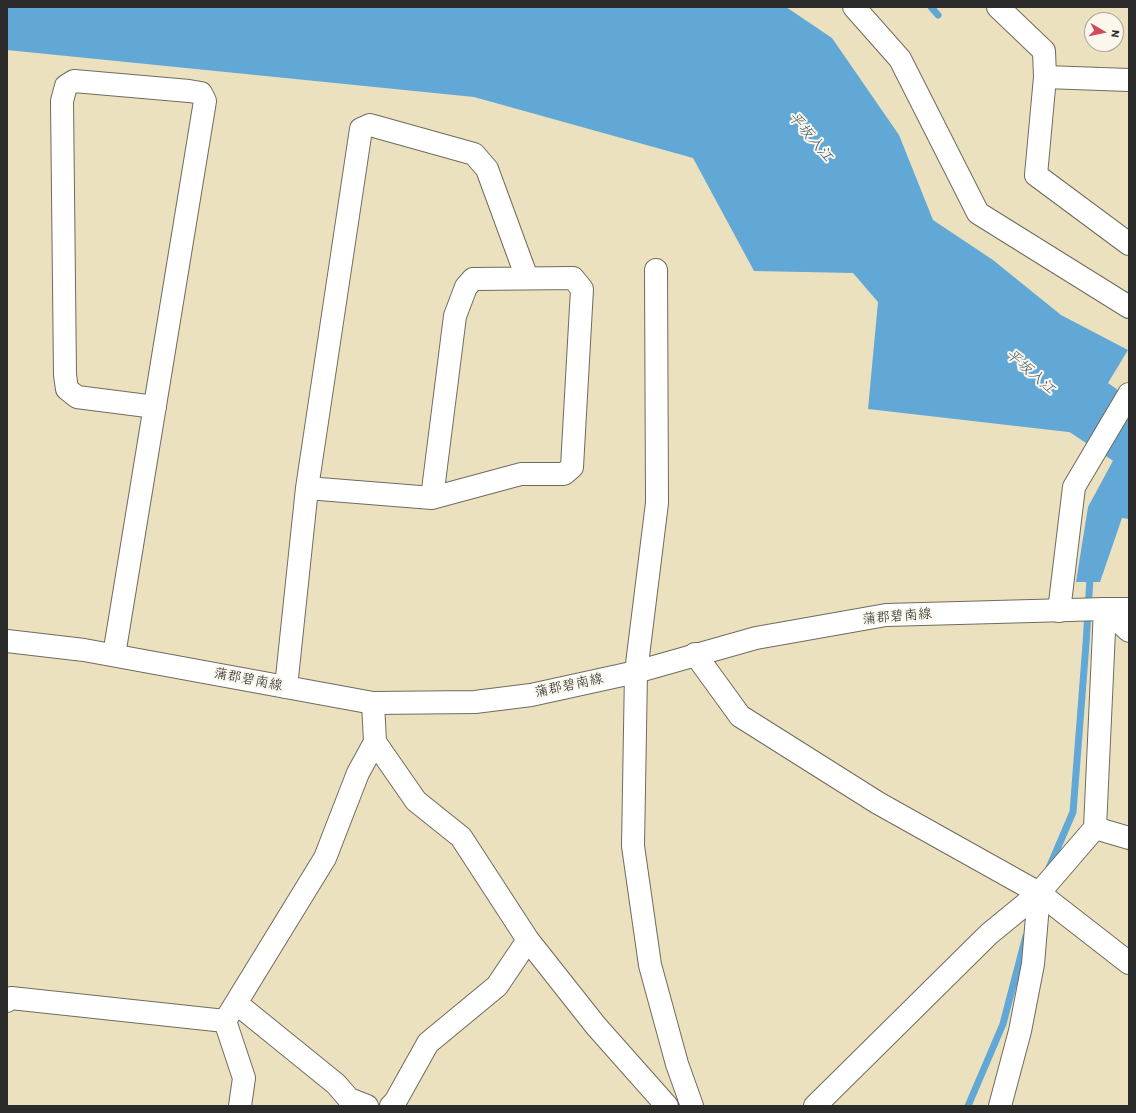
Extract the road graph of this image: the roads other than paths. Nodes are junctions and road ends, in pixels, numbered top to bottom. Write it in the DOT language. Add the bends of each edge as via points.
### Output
graph roads {
  1 [pos="854,7"];
  2 [pos="998,7"];
  3 [pos="1045,77"];
  4 [pos="1129,80"];
  5 [pos="1129,244"];
  6 [pos="656,270"];
  7 [pos="527,278"];
  8 [pos="1129,307"];
  9 [pos="1129,394"];
  10 [pos="154,407"];
  11 [pos="307,488"];
  12 [pos="432,498"];
  13 [pos="1106,609"];
  14 [pos="1129,610"];
  15 [pos="1059,611"];
  16 [pos="1129,631"];
  17 [pos="7,641"];
  18 [pos="695,654"];
  19 [pos="114,655"];
  20 [pos="636,672"];
  21 [pos="286,687"];
  22 [pos="373,703"];
  23 [pos="376,742"];
  24 [pos="1095,828"];
  25 [pos="1129,838"];
  26 [pos="1039,893"];
  27 [pos="528,940"];
  28 [pos="1129,963"];
  29 [pos="7,1001"];
  30 [pos="231,1012"];
  31 [pos="240,1106"];
  32 [pos="367,1106"];
  33 [pos="391,1106"];
  34 [pos="667,1106"];
  35 [pos="692,1106"];
  36 [pos="815,1106"];
  37 [pos="1000,1106"];
  1 -- 8 [label="street" via="900,59 978,213"];
  2 -- 3 [label="street" via="1044,51"];
  3 -- 4 [label="street"];
  3 -- 5 [label="street" via="1036,175"];
  6 -- 20 [label="street" via="657,503"];
  7 -- 11 [label="street" via="487,169 474,154 370,125 361,129"];
  7 -- 12 [label="street" via="473,279 466,287 455,316"];
  7 -- 12 [label="street" via="573,278 582,289 572,468 564,474 521,474"];
  9 -- 15 [label="street" via="1074,487"];
  10 -- 10 [label="street" via="205,101 201,93 189,91 74,80 66,86 62,101 67,389 77,397"];
  10 -- 19 [label="street"];
  11 -- 12 [label="street"];
  11 -- 21 [label="street"];
  13 -- 14 [label="street, 蒲郡碧南線"];
  13 -- 15 [label="street, 蒲郡碧南線"];
  13 -- 16 [label="street"];
  13 -- 24 [label="street"];
  15 -- 18 [label="street, 蒲郡碧南線" via="886,614 756,638"];
  17 -- 19 [label="street, 蒲郡碧南線"];
  18 -- 20 [label="street, 蒲郡碧南線"];
  18 -- 26 [label="street" via="740,716 878,803"];
  19 -- 21 [label="street, 蒲郡碧南線"];
  20 -- 22 [label="street, 蒲郡碧南線" via="531,695 475,702"];
  20 -- 35 [label="street" via="632,846 650,965 677,1064"];
  21 -- 22 [label="street, 蒲郡碧南線"];
  22 -- 23 [label="street"];
  23 -- 27 [label="street" via="416,801 461,837"];
  23 -- 30 [label="street" via="358,773 325,858"];
  24 -- 25 [label="street"];
  24 -- 26 [label="street"];
  26 -- 28 [label="street"];
  26 -- 36 [label="street" via="988,934"];
  26 -- 37 [label="street" via="1033,964 1020,1032"];
  27 -- 33 [label="street" via="496,986 428,1043"];
  27 -- 34 [label="street" via="596,1026"];
  29 -- 30 [label="street" via="11,998"];
  30 -- 31 [label="street" via="244,1078"];
  30 -- 32 [label="street" via="336,1084 349,1098"];
}
